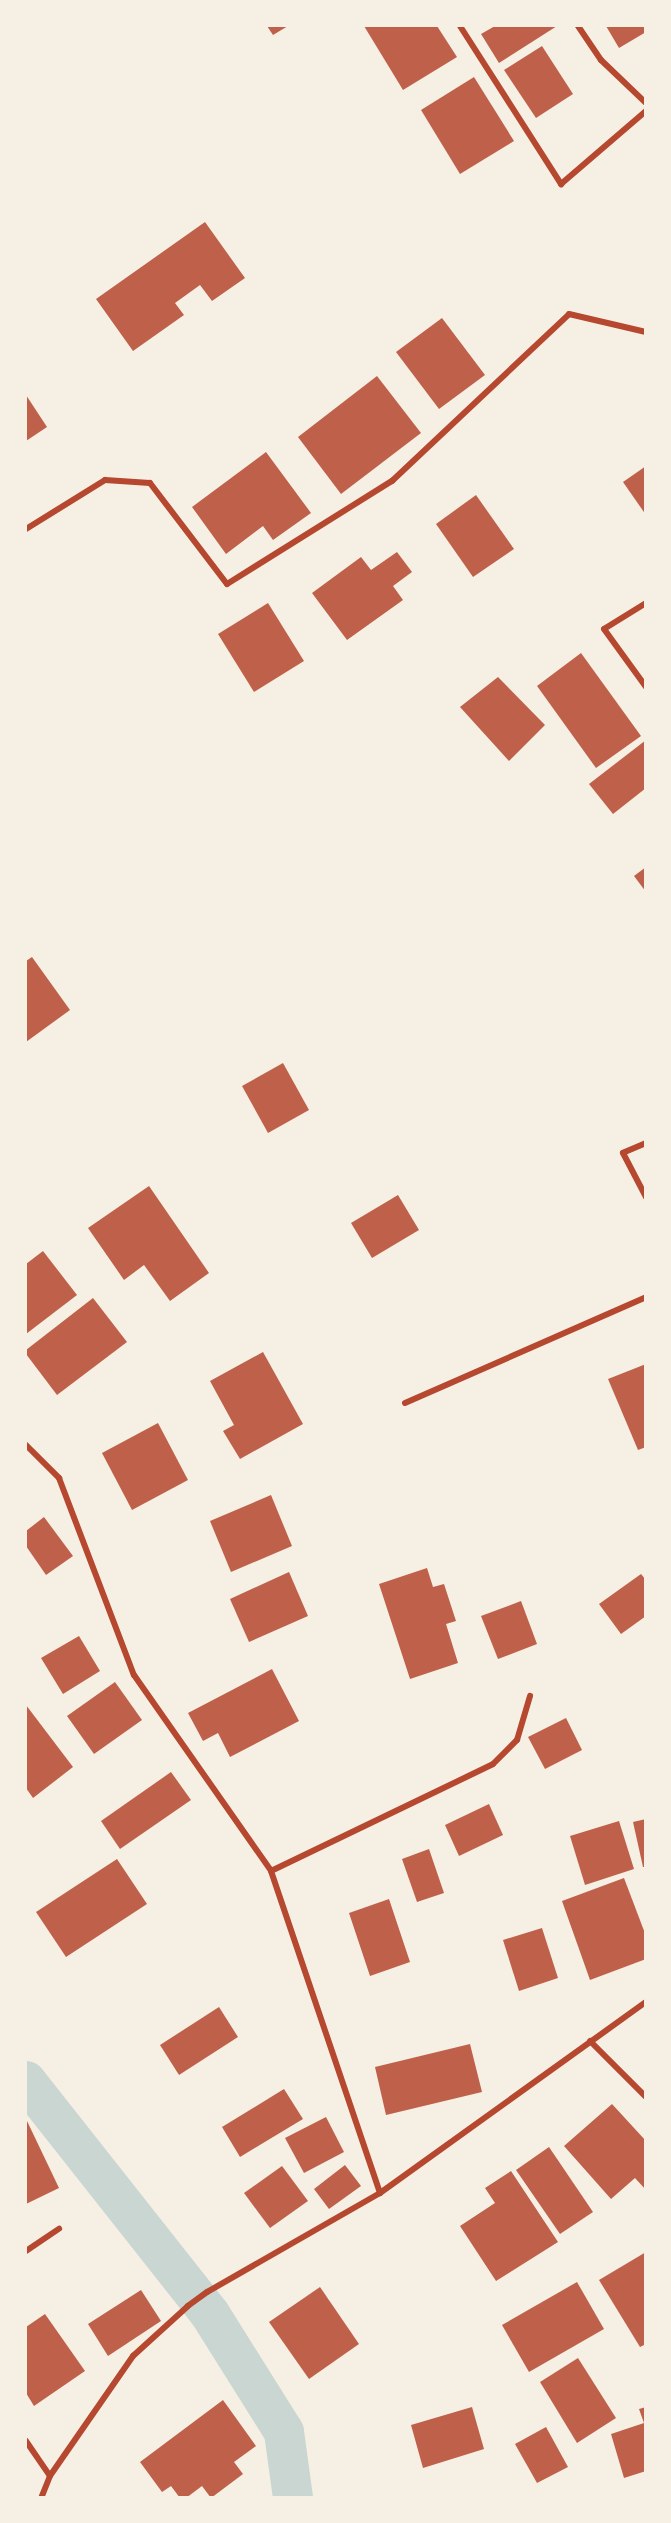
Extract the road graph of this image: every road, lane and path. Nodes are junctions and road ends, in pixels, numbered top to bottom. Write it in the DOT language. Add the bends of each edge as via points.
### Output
graph roads {
  1 [pos="460,26"];
  2 [pos="578,26"];
  3 [pos="645,103"];
  4 [pos="645,111"];
  5 [pos="645,332"];
  6 [pos="26,529"];
  7 [pos="645,603"];
  8 [pos="645,687"];
  9 [pos="645,1143"];
  10 [pos="645,1197"];
  11 [pos="645,1297"];
  12 [pos="405,1403"];
  13 [pos="26,1445"];
  14 [pos="530,1696"];
  15 [pos="271,1871"];
  16 [pos="645,2002"];
  17 [pos="590,2041"];
  18 [pos="645,2097"];
  19 [pos="380,2193"];
  20 [pos="59,2229"];
  21 [pos="26,2251"];
  22 [pos="26,2441"];
  23 [pos="50,2476"];
  24 [pos="41,2498"];
  1 -- 4 [label="street" via="561,184"];
  2 -- 3 [label="street" via="601,60"];
  5 -- 6 [label="street" via="569,314 392,482 227,584 150,483 105,480"];
  7 -- 8 [label="street" via="604,629"];
  9 -- 10 [label="street" via="622,1153"];
  11 -- 12 [label="street"];
  13 -- 15 [label="street" via="59,1478 134,1675"];
  14 -- 15 [label="street" via="517,1740 493,1764"];
  15 -- 19 [label="street"];
  16 -- 17 [label="street"];
  17 -- 18 [label="street"];
  17 -- 19 [label="street"];
  19 -- 23 [label="street" via="188,2306 133,2356"];
  20 -- 21 [label="street"];
  22 -- 23 [label="street"];
  23 -- 24 [label="street"];
}
